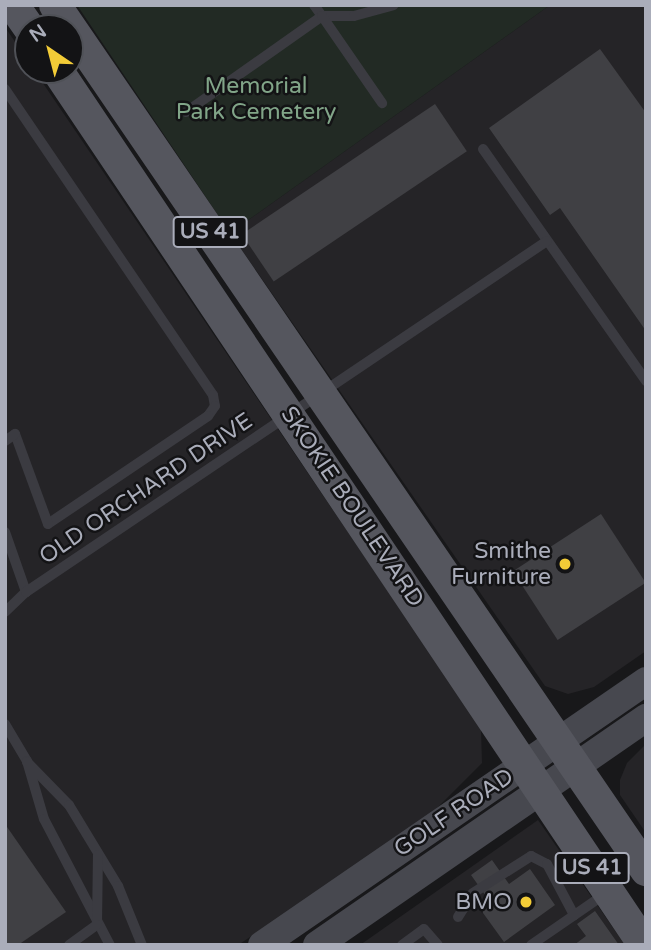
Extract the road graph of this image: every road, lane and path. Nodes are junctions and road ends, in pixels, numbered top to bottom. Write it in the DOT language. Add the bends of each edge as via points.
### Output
graph roads {
  1 [pos="55,5"];
  2 [pos="314,5"];
  3 [pos="394,5"];
  4 [pos="322,16"];
  5 [pos="67,84"];
  6 [pos="5,89"];
  7 [pos="382,103"];
  8 [pos="186,112"];
  9 [pos="482,149"];
  10 [pos="547,241"];
  11 [pos="646,382"];
  12 [pos="321,393"];
  13 [pos="291,414"];
  14 [pos="5,441"];
  15 [pos="5,532"];
  16 [pos="26,592"];
  17 [pos="5,612"];
  18 [pos="646,681"];
  19 [pos="646,719"];
  20 [pos="5,724"];
  21 [pos="559,741"];
  22 [pos="27,761"];
  23 [pos="576,767"];
  24 [pos="532,779"];
  25 [pos="98,851"];
  26 [pos="646,870"];
  27 [pos="608,892"];
  28 [pos="574,915"];
  29 [pos="458,917"];
  30 [pos="97,925"];
  31 [pos="69,945"];
  32 [pos="110,945"];
  33 [pos="142,945"];
  34 [pos="262,945"];
  35 [pos="317,945"];
  36 [pos="402,945"];
  37 [pos="438,945"];
  38 [pos="531,945"];
  39 [pos="644,945"];
  1 -- 12 [label="main road, SKOKIE BOULEVARD / US 41"];
  2 -- 4 [label="lane"];
  3 -- 4 [label="lane" via="370,14"];
  4 -- 7 [label="lane"];
  4 -- 8 [label="lane"];
  5 -- 13 [label="main road, SKOKIE BOULEVARD / US 41"];
  6 -- 14 [label="lane" via="215,400 208,416 48,524 15,434"];
  9 -- 10 [label="lane"];
  10 -- 11 [label="lane"];
  10 -- 12 [label="lane, OLD ORCHARD DRIVE"];
  12 -- 13 [label="lane, OLD ORCHARD DRIVE"];
  12 -- 21 [label="main road, SKOKIE BOULEVARD / US 41"];
  13 -- 16 [label="lane, OLD ORCHARD DRIVE"];
  13 -- 24 [label="main road, SKOKIE BOULEVARD / US 41"];
  15 -- 16 [label="lane, OLD ORCHARD DRIVE"];
  16 -- 17 [label="lane, OLD ORCHARD DRIVE"];
  18 -- 21 [label="main road, GOLF ROAD"];
  19 -- 23 [label="main road, GOLF ROAD"];
  20 -- 22 [label="lane"];
  21 -- 23 [label="main road, SKOKIE BOULEVARD / US 41"];
  21 -- 24 [label="main road, GOLF ROAD"];
  22 -- 25 [label="lane" via="62,793"];
  22 -- 30 [label="lane" via="44,818"];
  23 -- 24 [label="main road, GOLF ROAD"];
  23 -- 26 [label="main road, SKOKIE BOULEVARD / US 41"];
  24 -- 27 [label="main road, SKOKIE BOULEVARD / US 41"];
  24 -- 34 [label="main road, GOLF ROAD"];
  24 -- 35 [label="main road, GOLF ROAD"];
  25 -- 30 [label="lane"];
  25 -- 33 [label="lane"];
  27 -- 28 [label="lane"];
  27 -- 39 [label="main road, SKOKIE BOULEVARD / US 41"];
  28 -- 29 [label="lane" via="547,864 531,856 473,893"];
  28 -- 38 [label="lane"];
  30 -- 31 [label="lane"];
  30 -- 32 [label="lane"];
  36 -- 37 [label="lane" via="424,929"];
}
